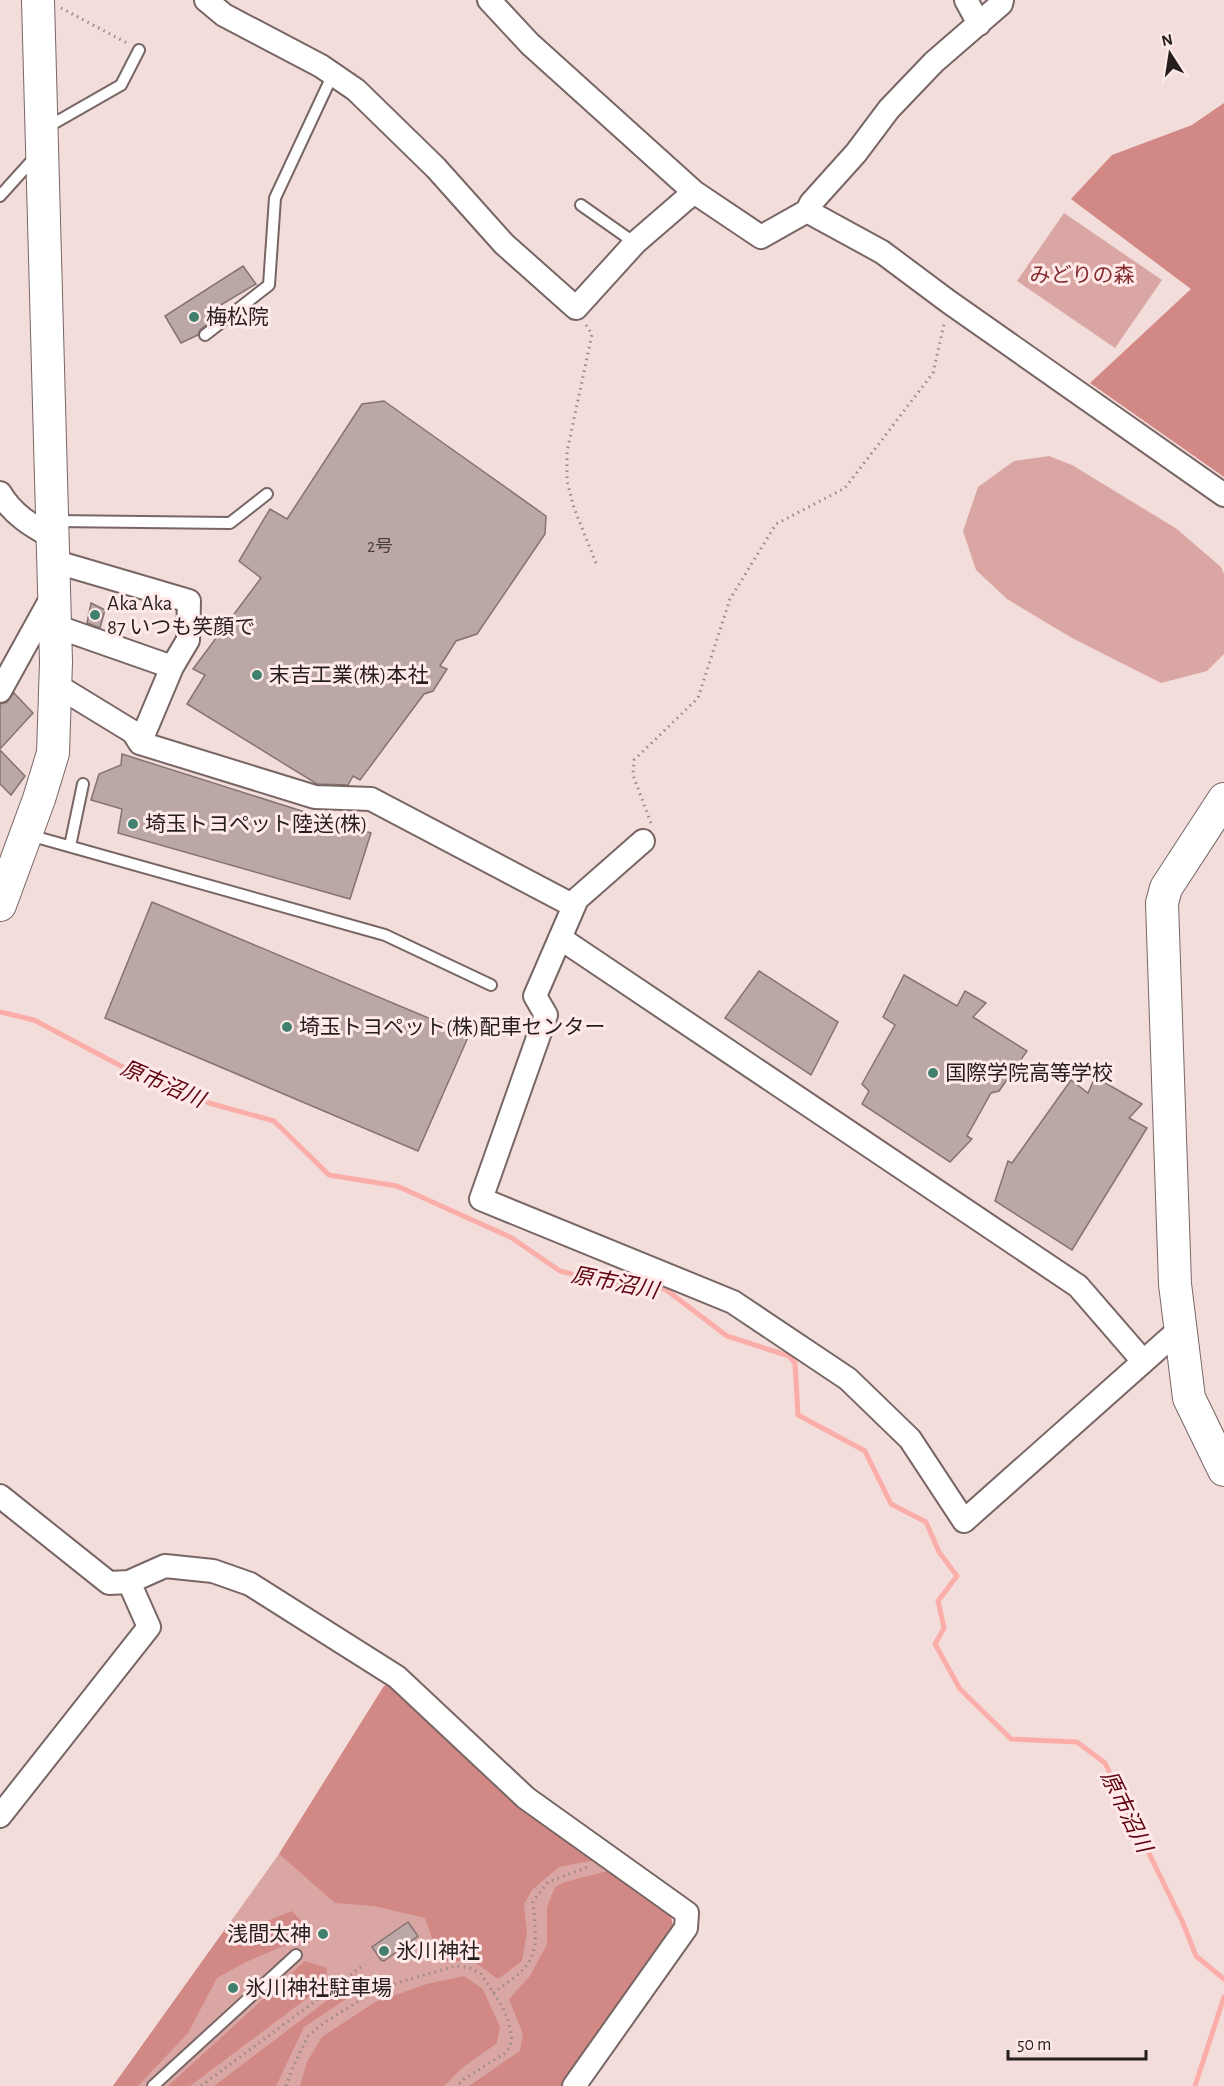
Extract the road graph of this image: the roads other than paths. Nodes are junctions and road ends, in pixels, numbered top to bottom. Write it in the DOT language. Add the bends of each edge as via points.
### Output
graph roads {
  1 [pos="206,0"];
  2 [pos="489,0"];
  3 [pos="966,0"];
  4 [pos="1002,0"];
  5 [pos="47,3"];
  6 [pos="979,24"];
  7 [pos="139,50"];
  8 [pos="333,74"];
  9 [pos="42,140"];
  10 [pos="694,192"];
  11 [pos="0,196"];
  12 [pos="581,205"];
  13 [pos="807,211"];
  14 [pos="635,243"];
  15 [pos="205,335"];
  16 [pos="0,493"];
  17 [pos="267,494"];
  18 [pos="1224,495"];
  19 [pos="52,540"];
  20 [pos="54,594"];
  21 [pos="55,626"];
  22 [pos="172,668"];
  23 [pos="56,685"];
  24 [pos="0,691"];
  25 [pos="140,743"];
  26 [pos="83,784"];
  27 [pos="1224,799"];
  28 [pos="26,834"];
  29 [pos="643,841"];
  30 [pos="70,846"];
  31 [pos="0,905"];
  32 [pos="574,906"];
  33 [pos="560,938"];
  34 [pos="491,985"];
  35 [pos="1180,1329"];
  36 [pos="1143,1361"];
  37 [pos="1224,1470"];
  38 [pos="0,1496"];
  39 [pos="129,1582"];
  40 [pos="0,1816"];
  41 [pos="296,1955"];
  42 [pos="153,2086"];
  43 [pos="574,2086"];
  1 -- 8 [label="street" via="224,15"];
  2 -- 10 [label="street" via="530,44"];
  3 -- 6 [label="street"];
  4 -- 6 [label="street"];
  5 -- 9 [label="street"];
  6 -- 13 [label="street" via="934,62 889,109"];
  7 -- 9 [label="lane" via="121,85"];
  8 -- 14 [label="street" via="356,90 436,168 504,244 576,308"];
  8 -- 15 [label="lane" via="275,198 269,285"];
  9 -- 11 [label="lane"];
  9 -- 19 [label="street"];
  10 -- 13 [label="street" via="761,237"];
  10 -- 14 [label="street"];
  12 -- 14 [label="lane"];
  13 -- 18 [label="street" via="882,252"];
  16 -- 19 [label="street" via="25,522"];
  17 -- 19 [label="lane" via="230,523"];
  19 -- 20 [label="street"];
  19 -- 22 [label="street" via="189,601 188,640"];
  20 -- 21 [label="street"];
  20 -- 24 [label="street"];
  21 -- 22 [label="street"];
  21 -- 23 [label="street"];
  22 -- 25 [label="street"];
  23 -- 25 [label="street" via="133,732"];
  23 -- 28 [label="street" via="53,753"];
  25 -- 32 [label="street" via="315,797 371,799"];
  26 -- 30 [label="lane"];
  27 -- 35 [label="street" via="1166,888 1162,903 1175,1284"];
  28 -- 30 [label="lane"];
  28 -- 31 [label="street"];
  29 -- 32 [label="street" via="577,899"];
  30 -- 34 [label="lane" via="385,935"];
  32 -- 33 [label="street"];
  33 -- 36 [label="street" via="1078,1286"];
  33 -- 36 [label="street" via="535,996 546,1015 481,1199 733,1302 848,1379 910,1439 964,1521"];
  35 -- 36 [label="street"];
  35 -- 37 [label="street" via="1189,1398"];
  38 -- 39 [label="street" via="110,1583"];
  39 -- 40 [label="street" via="149,1627"];
  39 -- 43 [label="street" via="165,1566 213,1571 250,1584 397,1677 526,1798 687,1914 686,1928"];
  41 -- 42 [label="lane"];
}
